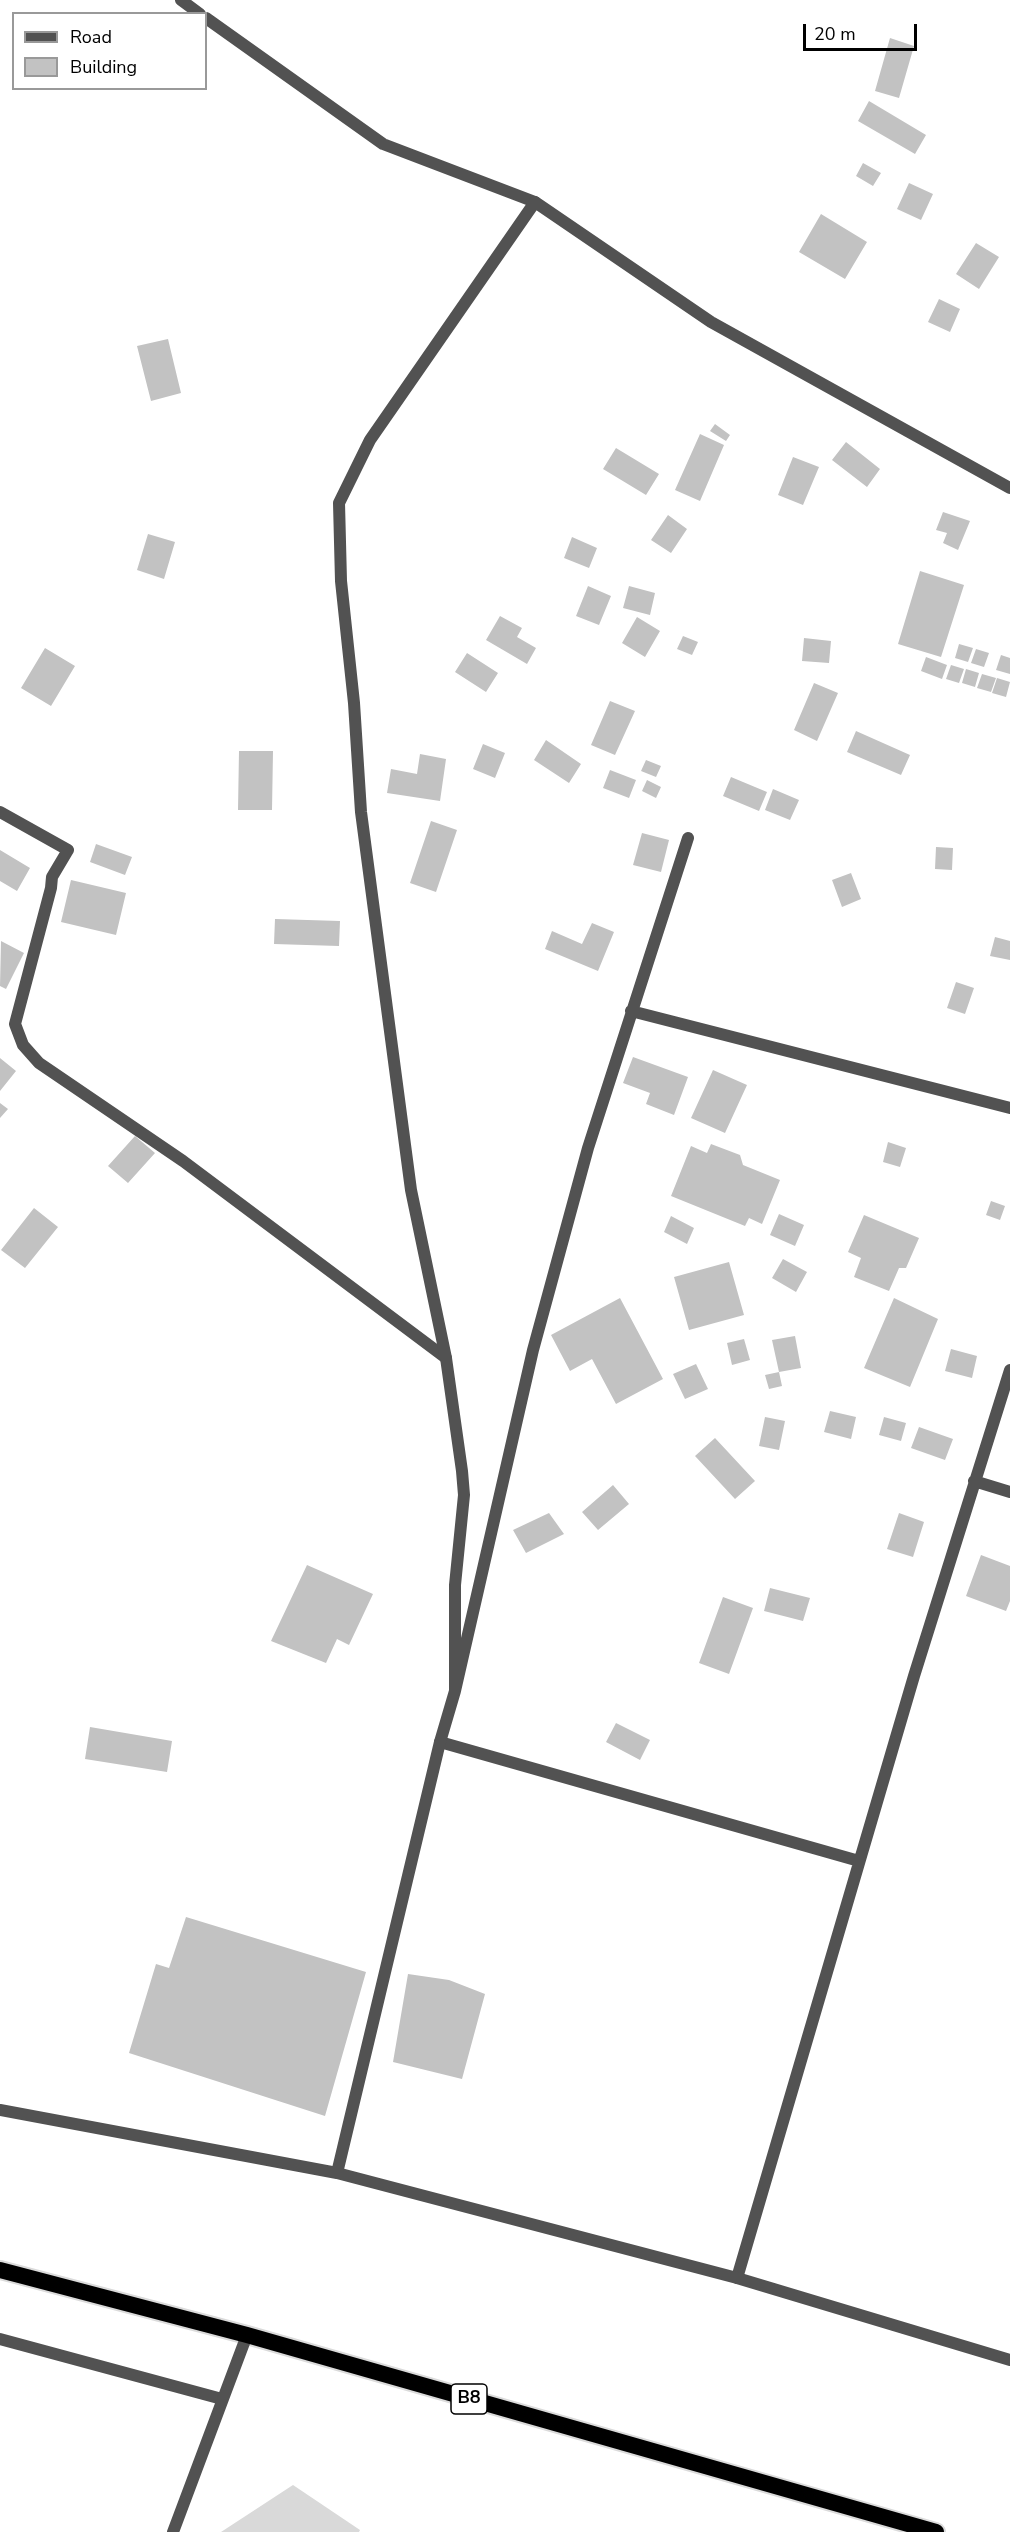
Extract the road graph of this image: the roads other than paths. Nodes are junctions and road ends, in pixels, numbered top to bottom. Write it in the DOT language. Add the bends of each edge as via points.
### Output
graph roads {
  1 [pos="181,0"];
  2 [pos="197,12"];
  3 [pos="207,19"];
  4 [pos="535,202"];
  5 [pos="1010,488"];
  6 [pos="0,812"];
  7 [pos="688,838"];
  8 [pos="632,1011"];
  9 [pos="1010,1108"];
  10 [pos="446,1358"];
  11 [pos="1010,1370"];
  12 [pos="974,1481"];
  13 [pos="1010,1492"];
  14 [pos="455,1691"];
  15 [pos="440,1742"];
  16 [pos="859,1861"];
  17 [pos="0,2110"];
  18 [pos="338,2173"];
  19 [pos="0,2270"];
  20 [pos="737,2278"];
  21 [pos="247,2335"];
  22 [pos="0,2339"];
  23 [pos="1010,2360"];
  24 [pos="222,2399"];
  25 [pos="173,2532"];
  26 [pos="936,2532"];
  1 -- 2 [label="street"];
  3 -- 4 [label="street" via="383,144"];
  4 -- 5 [label="street" via="711,322"];
  4 -- 10 [label="street" via="370,440 339,503 341,581 361,812 411,1190"];
  6 -- 10 [label="street" via="68,850 52,878 15,1024 23,1045 39,1064 183,1161"];
  7 -- 8 [label="street"];
  8 -- 9 [label="street"];
  8 -- 14 [label="street" via="588,1148 533,1350"];
  10 -- 14 [label="street" via="464,1495 455,1585"];
  11 -- 12 [label="street"];
  12 -- 13 [label="street"];
  12 -- 16 [label="street"];
  14 -- 15 [label="street"];
  15 -- 16 [label="street"];
  15 -- 18 [label="street"];
  16 -- 20 [label="street"];
  17 -- 18 [label="street"];
  18 -- 20 [label="street"];
  19 -- 21 [label="highway, B8"];
  20 -- 23 [label="street"];
  21 -- 24 [label="street"];
  21 -- 26 [label="highway, B8"];
  22 -- 24 [label="street"];
  24 -- 25 [label="street"];
}
